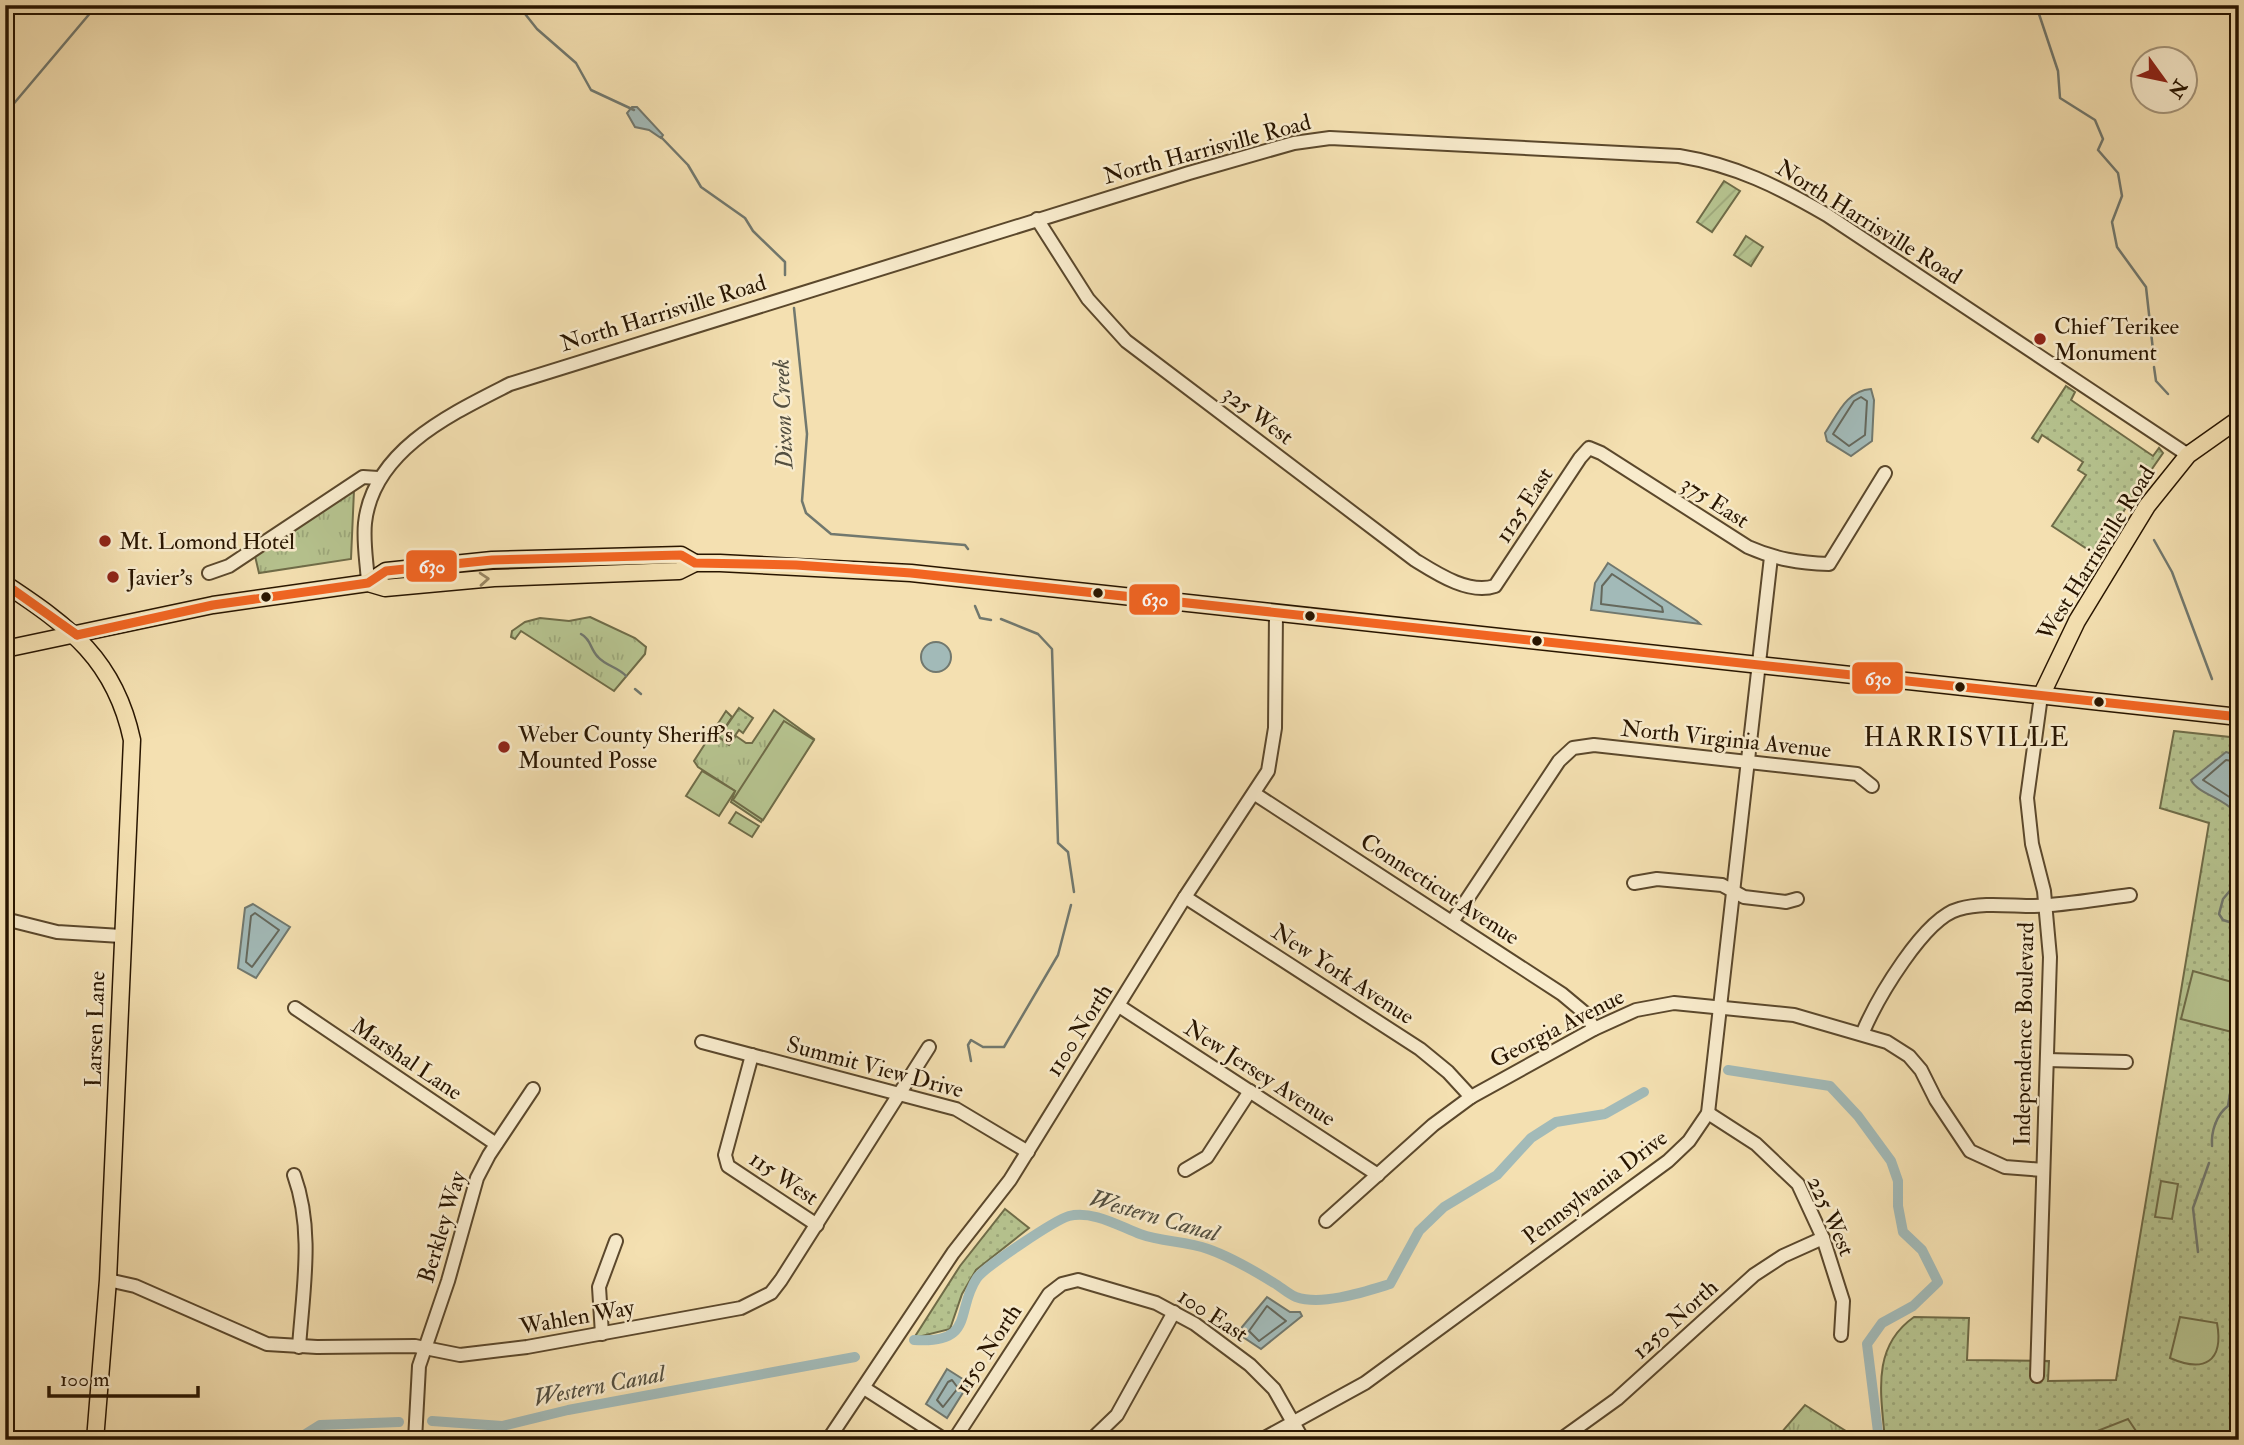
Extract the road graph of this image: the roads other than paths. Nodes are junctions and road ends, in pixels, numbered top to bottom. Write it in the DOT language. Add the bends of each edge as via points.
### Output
graph roads {
  1 [pos="1037,219"];
  2 [pos="2239,419"];
  3 [pos="1589,449"];
  4 [pos="2188,455"];
  5 [pos="1885,473"];
  6 [pos="378,478"];
  7 [pos="1771,557"];
  8 [pos="209,573"];
  9 [pos="368,583"];
  10 [pos="5,584"];
  11 [pos="1495,586"];
  12 [pos="1276,612"];
  13 [pos="77,635"];
  14 [pos="5,649"];
  15 [pos="1758,664"];
  16 [pos="2041,696"];
  17 [pos="2239,718"];
  18 [pos="1747,762"];
  19 [pos="1872,786"];
  20 [pos="1255,794"];
  21 [pos="1634,883"];
  22 [pos="1733,892"];
  23 [pos="2130,895"];
  24 [pos="1185,897"];
  25 [pos="1797,899"];
  26 [pos="2045,905"];
  27 [pos="5,919"];
  28 [pos="1452,922"];
  29 [pos="121,936"];
  30 [pos="1119,1006"];
  31 [pos="1721,1006"];
  32 [pos="295,1008"];
  33 [pos="1594,1028"];
  34 [pos="1863,1032"];
  35 [pos="702,1042"];
  36 [pos="929,1047"];
  37 [pos="752,1055"];
  38 [pos="2047,1060"];
  39 [pos="2126,1062"];
  40 [pos="534,1089"];
  41 [pos="1250,1091"];
  42 [pos="900,1093"];
  43 [pos="1471,1097"];
  44 [pos="1708,1113"];
  45 [pos="496,1144"];
  46 [pos="1028,1152"];
  47 [pos="1185,1170"];
  48 [pos="2043,1170"];
  49 [pos="294,1175"];
  50 [pos="1378,1175"];
  51 [pos="1326,1221"];
  52 [pos="817,1225"];
  53 [pos="1823,1238"];
  54 [pos="616,1241"];
  55 [pos="107,1280"];
  56 [pos="1062,1284"];
  57 [pos="1174,1312"];
  58 [pos="602,1334"];
  59 [pos="1841,1335"];
  60 [pos="299,1347"];
  61 [pos="426,1348"];
  62 [pos="2037,1376"];
  63 [pos="864,1388"];
  64 [pos="1294,1421"];
  65 [pos="1580,1434"];
  66 [pos="95,1440"];
  67 [pos="415,1440"];
  68 [pos="828,1440"];
  69 [pos="945,1440"];
  70 [pos="954,1440"];
  71 [pos="1091,1440"];
  72 [pos="1261,1440"];
  73 [pos="1303,1440"];
  74 [pos="1560,1440"];
  1 -- 4 [label="street, North Harrisville Road" via="1294,143 1330,138 1710,161 1777,186 1827,215"];
  1 -- 6 [label="street, North Harrisville Road" via="510,384 410,444"];
  1 -- 11 [label="street, 325 West" via="1088,299 1126,341 1415,560 1463,584"];
  2 -- 4 [label="main road, West Harrisville Road"];
  3 -- 7 [label="street, 375 East" via="1727,535"];
  3 -- 11 [label="street, 1125 East"];
  4 -- 16 [label="main road, West Harrisville Road" via="2168,476 2122,548"];
  5 -- 7 [label="street, 375 East" via="1829,564"];
  6 -- 8 [label="street, North Harrisville Road" via="363,477 229,566"];
  6 -- 9 [label="street, North Harrisville Road" via="365,524"];
  7 -- 15 [label="street, Pennsylvania Drive"];
  9 -- 12 [label="main road" via="386,571 492,560 681,555 695,563 871,569"];
  9 -- 13 [label="main road" via="213,605"];
  10 -- 13 [label="main road, Larsen Lane"];
  12 -- 15 [label="main road"];
  12 -- 20 [label="street, 1100 North" via="1273,751"];
  13 -- 14 [label="main road"];
  13 -- 29 [label="main road, Larsen Lane" via="120,697 132,740"];
  15 -- 16 [label="main road"];
  15 -- 18 [label="street, Pennsylvania Drive"];
  16 -- 17 [label="main road"];
  16 -- 26 [label="street, Independence Boulevard" via="2027,798"];
  18 -- 19 [label="street, North Virginia Avenue" via="1857,774"];
  18 -- 22 [label="street, Pennsylvania Drive"];
  18 -- 28 [label="street, North Virginia Avenue" via="1594,746 1573,748 1559,761"];
  20 -- 24 [label="street, 1100 North"];
  20 -- 28 [label="street, Connecticut Avenue"];
  21 -- 22 [label="street" via="1657,879 1722,886"];
  22 -- 25 [label="street" via="1786,902"];
  22 -- 31 [label="street, Pennsylvania Drive"];
  23 -- 26 [label="street"];
  24 -- 30 [label="street, 1100 North"];
  24 -- 43 [label="street, New York Avenue" via="1420,1049"];
  26 -- 34 [label="street" via="1979,906 1941,917 1871,1012"];
  26 -- 38 [label="street, Independence Boulevard" via="2050,957"];
  27 -- 29 [label="street" via="46,930"];
  28 -- 33 [label="street, Connecticut Avenue" via="1573,1002"];
  29 -- 55 [label="main road, Larsen Lane"];
  30 -- 41 [label="street, New Jersey Avenue"];
  30 -- 46 [label="street, 1100 North"];
  31 -- 33 [label="street, Georgia Avenue" via="1674,1003 1636,1010"];
  31 -- 34 [label="street, Georgia Avenue" via="1794,1015"];
  31 -- 44 [label="street, Pennsylvania Drive"];
  32 -- 45 [label="street, Marshal Lane"];
  33 -- 43 [label="street, Georgia Avenue"];
  34 -- 48 [label="street, Georgia Avenue" via="1909,1056 1970,1151 2005,1167"];
  35 -- 37 [label="street, Summit View Drive"];
  36 -- 42 [label="street, Wahlen Way"];
  37 -- 42 [label="street, Summit View Drive"];
  37 -- 52 [label="street, 115 West" via="725,1155 728,1166"];
  38 -- 39 [label="street"];
  38 -- 48 [label="street, Independence Boulevard"];
  40 -- 45 [label="street, Berkley Way"];
  41 -- 47 [label="street" via="1207,1157"];
  41 -- 50 [label="street, New Jersey Avenue"];
  42 -- 46 [label="street, Summit View Drive" via="968,1114"];
  42 -- 52 [label="street, Wahlen Way"];
  43 -- 50 [label="street, Georgia Avenue"];
  44 -- 53 [label="street, 225 West" via="1756,1144 1798,1184"];
  44 -- 64 [label="street, Pennsylvania Drive" via="1668,1161 1365,1383"];
  45 -- 61 [label="street, Berkley Way" via="477,1178"];
  46 -- 63 [label="street, 1100 North" via="953,1253"];
  48 -- 62 [label="street, Independence Boulevard"];
  49 -- 60 [label="street" via="306,1232"];
  50 -- 51 [label="street, Georgia Avenue"];
  52 -- 58 [label="street, Wahlen Way" via="771,1293 756,1303"];
  53 -- 59 [label="street, 225 West" via="1843,1301"];
  53 -- 65 [label="street, 1250 North" via="1754,1275"];
  54 -- 58 [label="street" via="599,1287"];
  55 -- 60 [label="street, Wahlen Way" via="135,1286 267,1344"];
  55 -- 66 [label="main road, Larsen Lane"];
  56 -- 57 [label="street, 100 East" via="1078,1280"];
  56 -- 70 [label="street, 1150 North" via="1049,1294"];
  57 -- 64 [label="street, 100 East" via="1250,1365"];
  57 -- 71 [label="street" via="1117,1415"];
  58 -- 61 [label="street, Wahlen Way" via="475,1355"];
  60 -- 61 [label="street, Wahlen Way"];
  61 -- 67 [label="street, Berkley Way" via="419,1366"];
  63 -- 68 [label="street, 1100 North"];
  63 -- 69 [label="street"];
  64 -- 72 [label="street, Pennsylvania Drive"];
  64 -- 73 [label="street, 100 East"];
  65 -- 74 [label="street, 1250 North"];
}
